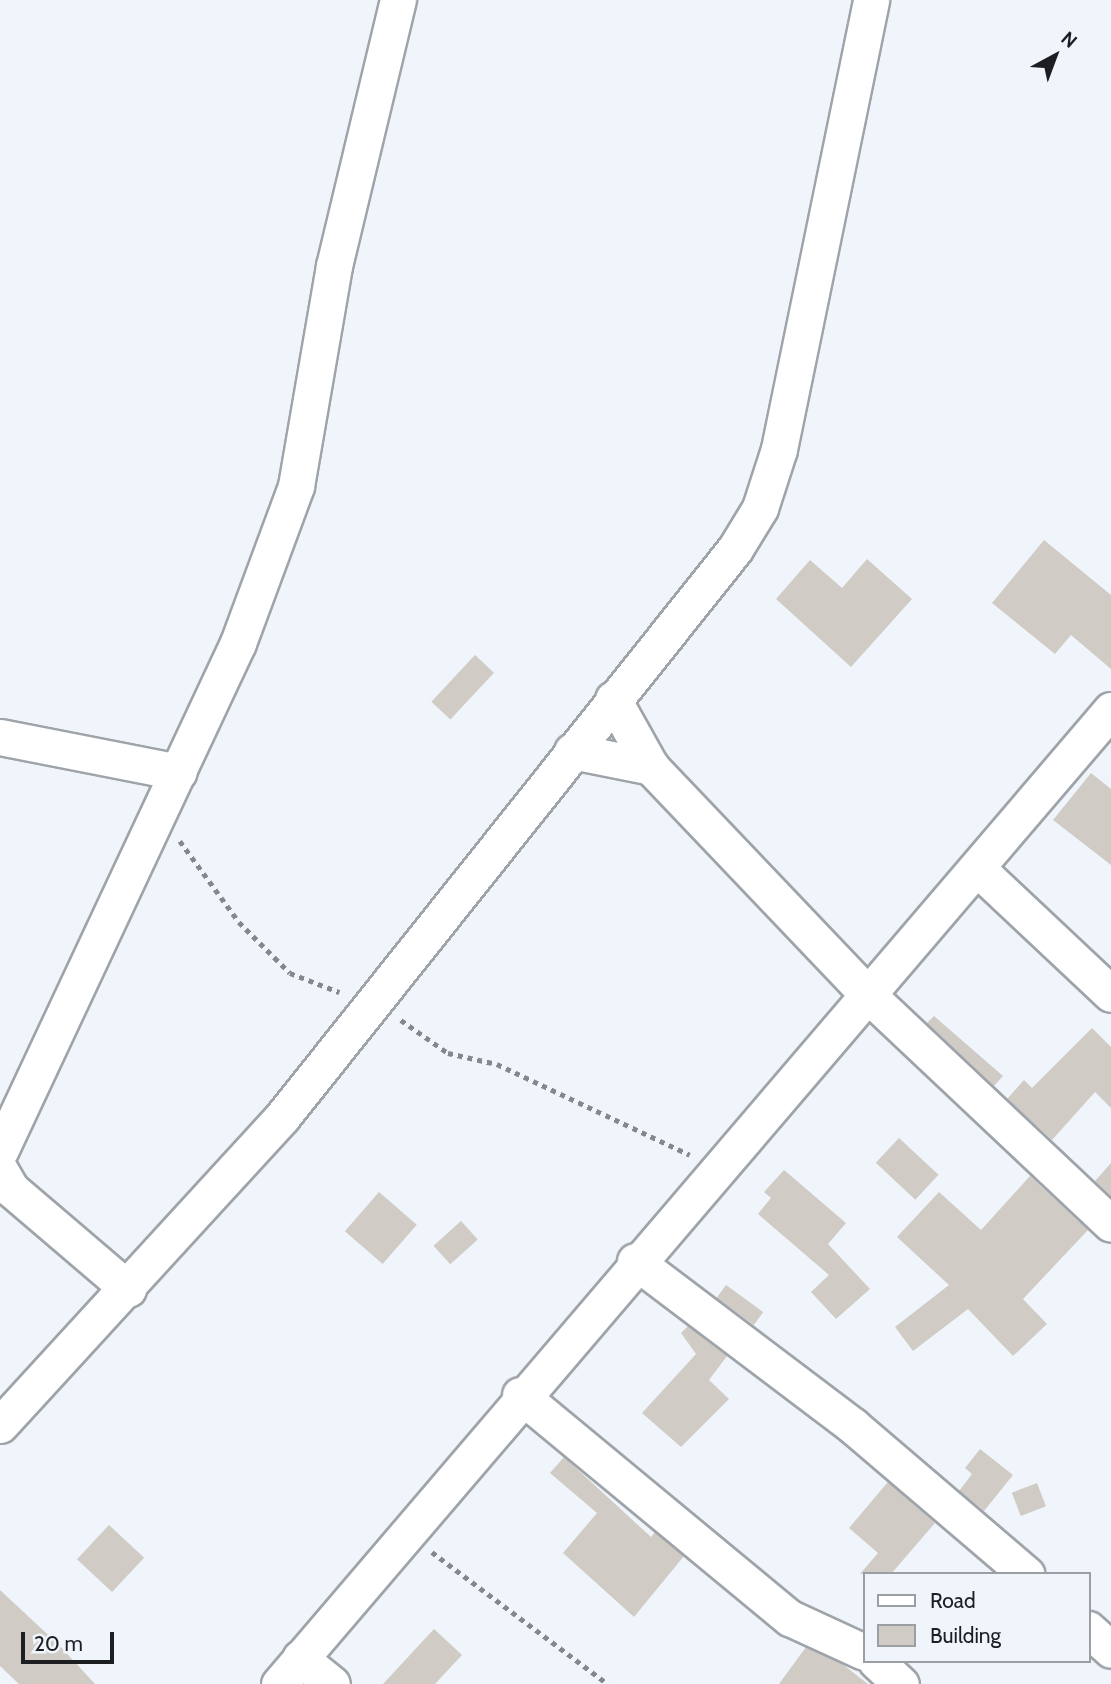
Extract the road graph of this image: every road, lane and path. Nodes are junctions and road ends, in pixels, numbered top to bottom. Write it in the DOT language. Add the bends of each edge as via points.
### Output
graph roads {
  1 [pos="398,0"];
  2 [pos="871,0"];
  3 [pos="612,699"];
  4 [pos="1104,732"];
  5 [pos="0,737"];
  6 [pos="572,751"];
  7 [pos="650,767"];
  8 [pos="179,772"];
  9 [pos="155,821"];
  10 [pos="979,870"];
  11 [pos="867,994"];
  12 [pos="1111,995"];
  13 [pos="371,1006"];
  14 [pos="0,1151"];
  15 [pos="0,1170"];
  16 [pos="709,1180"];
  17 [pos="1111,1224"];
  18 [pos="635,1261"];
  19 [pos="128,1290"];
  20 [pos="520,1395"];
  21 [pos="0,1425"];
  22 [pos="406,1532"];
  23 [pos="1024,1572"];
  24 [pos="1090,1631"];
  25 [pos="1111,1650"];
  26 [pos="862,1651"];
  27 [pos="878,1663"];
  28 [pos="289,1671"];
  29 [pos="332,1684"];
  30 [pos="608,1684"];
  31 [pos="901,1684"];
  1 -- 8 [label="street" via="334,266 296,486 238,643"];
  2 -- 3 [label="street" via="833,209 760,508 736,549"];
  3 -- 6 [label="street"];
  3 -- 7 [label="street"];
  4 -- 10 [label="street"];
  5 -- 8 [label="street"];
  6 -- 7 [label="street"];
  6 -- 13 [label="street"];
  7 -- 11 [label="street"];
  8 -- 9 [label="street"];
  9 -- 13 [label="path" via="188,846 239,922 290,972"];
  9 -- 14 [label="street"];
  10 -- 11 [label="street"];
  10 -- 12 [label="street"];
  11 -- 16 [label="street"];
  11 -- 17 [label="street"];
  13 -- 16 [label="path" via="419,1027 448,1053 497,1064 682,1147"];
  13 -- 19 [label="street"];
  15 -- 19 [label="street" via="11,1189"];
  16 -- 18 [label="street"];
  18 -- 20 [label="street"];
  18 -- 23 [label="street" via="853,1426"];
  19 -- 21 [label="street"];
  20 -- 22 [label="street"];
  20 -- 26 [label="street" via="790,1618"];
  22 -- 28 [label="street"];
  22 -- 30 [label="path"];
  24 -- 25 [label="street"];
  27 -- 31 [label="street"];
  28 -- 29 [label="street"];
}
